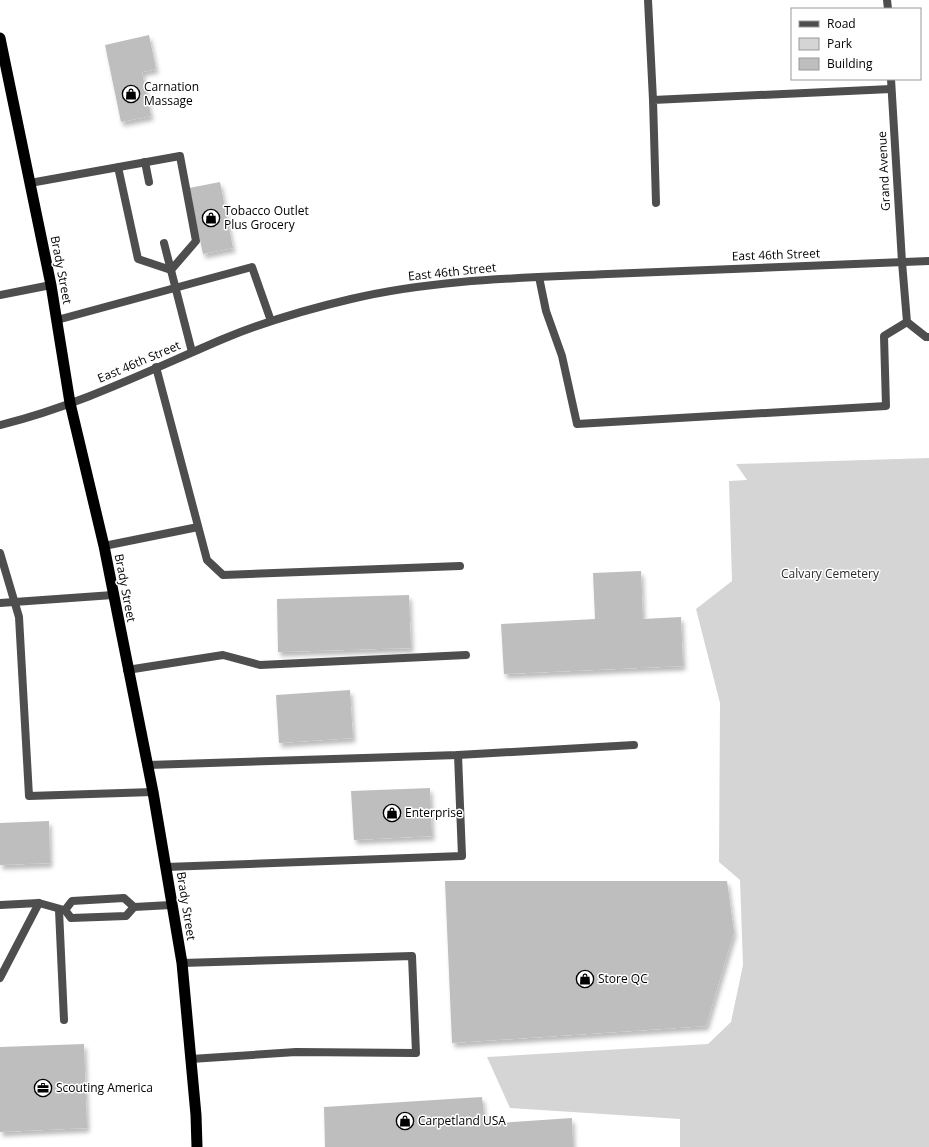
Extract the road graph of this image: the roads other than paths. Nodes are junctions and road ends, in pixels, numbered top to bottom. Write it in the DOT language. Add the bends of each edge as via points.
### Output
graph roads {
  1 [pos="648,0"];
  2 [pos="0,38"];
  3 [pos="891,80"];
  4 [pos="892,89"];
  5 [pos="653,100"];
  6 [pos="145,162"];
  7 [pos="118,167"];
  8 [pos="149,182"];
  9 [pos="30,183"];
  10 [pos="656,203"];
  11 [pos="164,243"];
  12 [pos="929,261"];
  13 [pos="902,262"];
  14 [pos="171,270"];
  15 [pos="539,277"];
  16 [pos="51,285"];
  17 [pos="175,288"];
  18 [pos="0,295"];
  19 [pos="57,320"];
  20 [pos="271,321"];
  21 [pos="907,322"];
  22 [pos="929,337"];
  23 [pos="192,352"];
  24 [pos="156,367"];
  25 [pos="70,403"];
  26 [pos="0,425"];
  27 [pos="198,527"];
  28 [pos="104,546"];
  29 [pos="0,553"];
  30 [pos="460,566"];
  31 [pos="114,595"];
  32 [pos="14,602"];
  33 [pos="0,603"];
  34 [pos="466,655"];
  35 [pos="128,670"];
  36 [pos="634,745"];
  37 [pos="458,755"];
  38 [pos="148,765"];
  39 [pos="153,792"];
  40 [pos="166,867"];
  41 [pos="39,903"];
  42 [pos="0,905"];
  43 [pos="171,905"];
  44 [pos="134,907"];
  45 [pos="62,910"];
  46 [pos="182,963"];
  47 [pos="0,978"];
  48 [pos="64,1020"];
  49 [pos="191,1059"];
  50 [pos="197,1147"];
  1 -- 5 [label="street"];
  2 -- 9 [label="highway, Brady Street"];
  3 -- 4 [label="street, Grand Avenue"];
  4 -- 5 [label="street"];
  4 -- 13 [label="street, Grand Avenue"];
  5 -- 10 [label="street"];
  6 -- 7 [label="street"];
  6 -- 8 [label="street"];
  6 -- 14 [label="street" via="180,156 196,241"];
  7 -- 9 [label="street"];
  7 -- 14 [label="street" via="138,260"];
  9 -- 16 [label="highway, Brady Street"];
  11 -- 14 [label="street"];
  12 -- 13 [label="street, East 46th Street"];
  13 -- 15 [label="street, East 46th Street"];
  13 -- 21 [label="street, Grand Avenue"];
  14 -- 17 [label="street"];
  15 -- 20 [label="street, East 46th Street" via="502,278 416,287 352,299"];
  15 -- 21 [label="street" via="546,311 562,356 577,424 886,406 884,336"];
  16 -- 18 [label="street"];
  16 -- 19 [label="highway, Brady Street"];
  17 -- 19 [label="street"];
  17 -- 20 [label="street" via="252,267"];
  17 -- 23 [label="street"];
  19 -- 25 [label="highway, Brady Street"];
  20 -- 23 [label="street, East 46th Street"];
  21 -- 22 [label="street"];
  23 -- 24 [label="street, East 46th Street"];
  24 -- 25 [label="street, East 46th Street"];
  24 -- 27 [label="street"];
  25 -- 26 [label="street, East 46th Street"];
  25 -- 28 [label="highway, Brady Street"];
  27 -- 28 [label="street"];
  27 -- 30 [label="street" via="207,560 223,574"];
  28 -- 31 [label="highway, Brady Street"];
  29 -- 32 [label="street"];
  31 -- 32 [label="street"];
  31 -- 35 [label="highway, Brady Street"];
  32 -- 33 [label="street"];
  32 -- 39 [label="street" via="19,617 30,796"];
  34 -- 35 [label="street" via="260,665 223,654"];
  35 -- 38 [label="highway, Brady Street"];
  36 -- 37 [label="street"];
  37 -- 38 [label="street"];
  37 -- 40 [label="street" via="462,856"];
  38 -- 39 [label="highway, Brady Street"];
  39 -- 40 [label="highway, Brady Street"];
  40 -- 43 [label="highway, Brady Street"];
  41 -- 42 [label="street"];
  41 -- 45 [label="street"];
  41 -- 47 [label="street"];
  43 -- 44 [label="street"];
  43 -- 46 [label="highway, Brady Street"];
  44 -- 45 [label="street" via="124,898 72,901"];
  44 -- 45 [label="street" via="126,916 87,918 71,918"];
  45 -- 48 [label="street"];
  46 -- 49 [label="highway, Brady Street"];
  46 -- 49 [label="street" via="412,956 416,1053 296,1052"];
  49 -- 50 [label="highway, Brady Street"];
}
